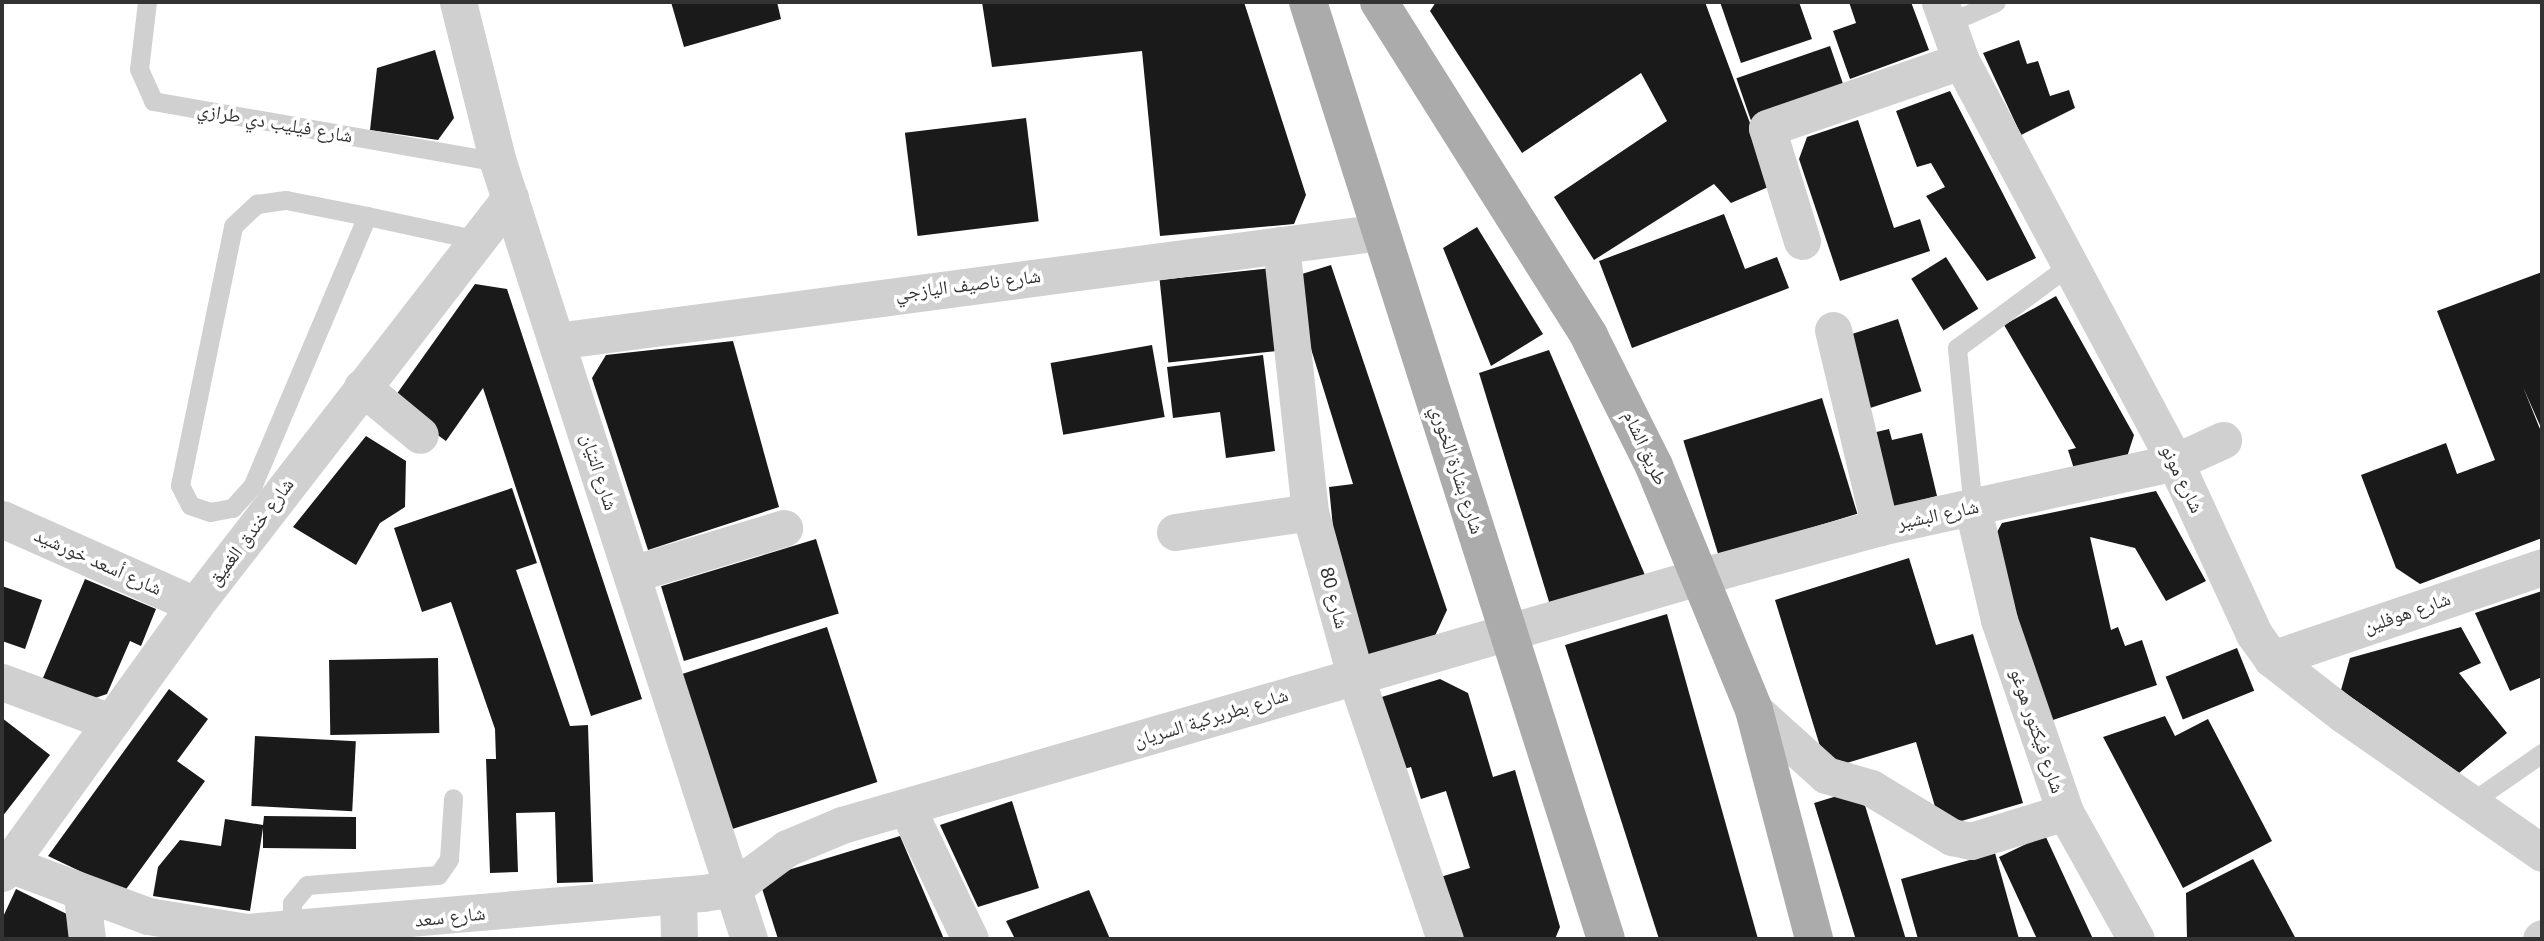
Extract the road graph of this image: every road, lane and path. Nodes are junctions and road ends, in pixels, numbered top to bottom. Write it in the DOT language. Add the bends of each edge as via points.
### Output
graph roads {
  1 [pos="147,2"];
  2 [pos="458,2"];
  3 [pos="1308,2"];
  4 [pos="1380,2"];
  5 [pos="1996,2"];
  6 [pos="1944,12"];
  7 [pos="1961,61"];
  8 [pos="498,162"];
  9 [pos="510,198"];
  10 [pos="367,216"];
  11 [pos="1381,232"];
  12 [pos="478,240"];
  13 [pos="1802,241"];
  14 [pos="1281,245"];
  15 [pos="2067,267"];
  16 [pos="1833,330"];
  17 [pos="556,341"];
  18 [pos="362,387"];
  19 [pos="420,435"];
  20 [pos="2223,440"];
  21 [pos="2175,462"];
  22 [pos="1973,509"];
  23 [pos="1311,512"];
  24 [pos="2,519"];
  25 [pos="1880,527"];
  26 [pos="784,528"];
  27 [pos="1175,532"];
  28 [pos="2542,567"];
  29 [pos="632,575"];
  30 [pos="1702,576"];
  31 [pos="195,605"];
  32 [pos="1510,634"];
  33 [pos="2272,659"];
  34 [pos="1355,675"];
  35 [pos="2,682"];
  36 [pos="1754,710"];
  37 [pos="111,722"];
  38 [pos="2542,753"];
  39 [pos="453,798"];
  40 [pos="2470,803"];
  41 [pos="907,808"];
  42 [pos="2065,812"];
  43 [pos="2542,853"];
  44 [pos="5,868"];
  45 [pos="733,888"];
  46 [pos="82,896"];
  47 [pos="678,897"];
  48 [pos="292,930"];
  49 [pos="364,932"];
  50 [pos="87,939"];
  51 [pos="680,939"];
  52 [pos="749,939"];
  53 [pos="970,939"];
  54 [pos="1445,939"];
  55 [pos="1606,939"];
  56 [pos="1814,939"];
  57 [pos="2136,939"];
  1 -- 8 [label="lane, شارع فيليب دي طرازي" via="139,69 153,100"];
  2 -- 8 [label="street, شارع التيّان"];
  3 -- 11 [label="main road, شارع بشارة الخوري"];
  4 -- 30 [label="main road, طريق الشام" via="1589,336"];
  5 -- 6 [label="lane"];
  6 -- 7 [label="street, شارع مونو"];
  7 -- 13 [label="street" via="1767,128"];
  7 -- 15 [label="street, شارع مونو"];
  8 -- 9 [label="street, شارع التيّان"];
  9 -- 12 [label="street, شارع خندق الغميق"];
  9 -- 17 [label="street, شارع التيّان"];
  10 -- 10 [label="lane" via="286,200 257,204 233,226 180,485 190,505 211,512 232,508 253,485"];
  10 -- 12 [label="lane"];
  11 -- 14 [label="street, شارع ناصيف اليازجي"];
  11 -- 32 [label="main road, شارع بشارة الخوري"];
  12 -- 18 [label="street, شارع خندق الغميق"];
  14 -- 17 [label="street, شارع ناصيف اليازجي" via="858,294"];
  14 -- 23 [label="street, شارع 80"];
  15 -- 21 [label="street, شارع مونو"];
  15 -- 22 [label="lane" via="1957,348"];
  16 -- 25 [label="street"];
  17 -- 29 [label="street, شارع التيّان"];
  18 -- 19 [label="street"];
  18 -- 31 [label="street, شارع خندق الغميق"];
  20 -- 21 [label="street, شارع البشير"];
  21 -- 22 [label="street, شارع البشير"];
  21 -- 33 [label="street, شارع مونو" via="2254,634"];
  22 -- 25 [label="street, شارع البشير"];
  22 -- 42 [label="street, شارع فيكتور هوغو" via="1998,620"];
  23 -- 27 [label="street"];
  23 -- 34 [label="street, شارع 80"];
  24 -- 31 [label="street, شارع أسعد خورشيد"];
  25 -- 30 [label="street, شارع البشير"];
  26 -- 29 [label="street"];
  28 -- 33 [label="street, شارع هوفلين"];
  29 -- 45 [label="street, شارع التيّان"];
  30 -- 32 [label="street, شارع بطريركية السريان"];
  30 -- 36 [label="main road, طريق الشام"];
  31 -- 37 [label="street, شارع خندق الغميق"];
  32 -- 34 [label="street, شارع بطريركية السريان"];
  32 -- 55 [label="main road, شارع بشارة الخوري"];
  33 -- 40 [label="street, شارع مونو"];
  34 -- 41 [label="street, شارع بطريركية السريان"];
  34 -- 54 [label="street, شارع 80"];
  35 -- 37 [label="street"];
  36 -- 42 [label="street" via="1826,775 1871,788 1952,837 1971,841"];
  36 -- 56 [label="main road, طريق الشام"];
  37 -- 44 [label="street, شارع خندق الغميق"];
  38 -- 40 [label="lane"];
  39 -- 48 [label="lane" via="449,859 438,875 307,885 292,903"];
  40 -- 43 [label="street, شارع مونو"];
  41 -- 45 [label="street, شارع بطريركية السريان" via="813,834"];
  41 -- 53 [label="street"];
  42 -- 57 [label="street, شارع فيكتور هوغو"];
  44 -- 46 [label="street, شارع سعد"];
  45 -- 47 [label="street, شارع سعد"];
  45 -- 52 [label="street, شارع التيّان"];
  46 -- 48 [label="street, شارع سعد" via="194,926"];
  46 -- 50 [label="street"];
  47 -- 49 [label="street, شارع سعد"];
  47 -- 51 [label="street"];
  48 -- 49 [label="street, شارع سعد"];
}
